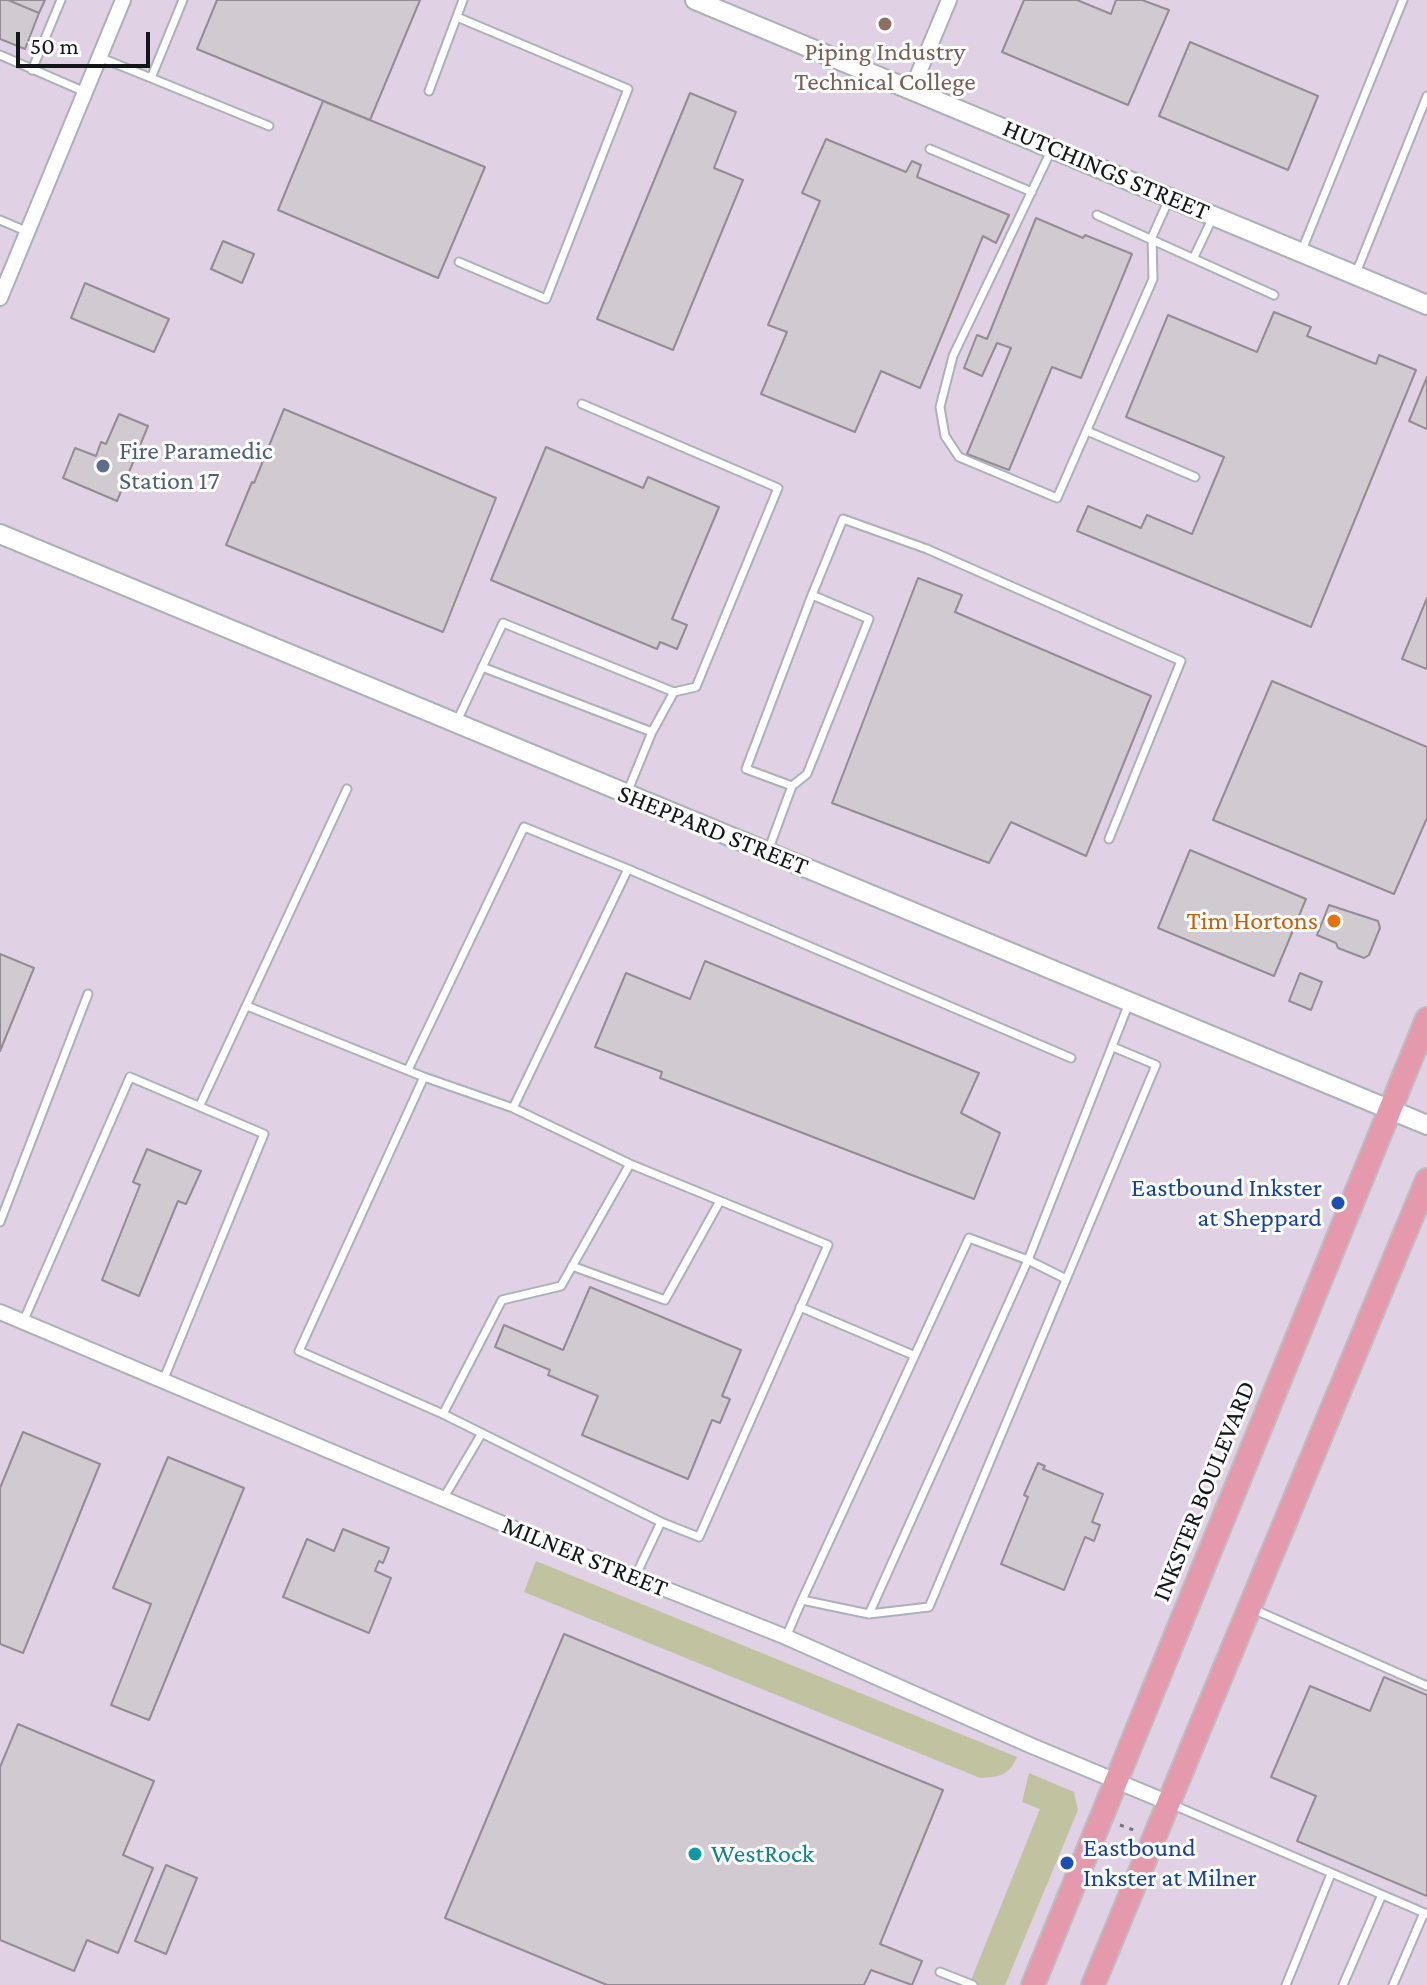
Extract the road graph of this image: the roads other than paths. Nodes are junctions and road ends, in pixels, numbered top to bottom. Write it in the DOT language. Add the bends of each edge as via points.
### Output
graph roads {
  1 [pos="61,0"];
  2 [pos="123,0"];
  3 [pos="183,0"];
  4 [pos="463,0"];
  5 [pos="695,0"];
  6 [pos="949,0"];
  7 [pos="1403,0"];
  8 [pos="457,17"];
  9 [pos="0,55"];
  10 [pos="99,57"];
  11 [pos="32,70"];
  12 [pos="151,78"];
  13 [pos="912,89"];
  14 [pos="429,91"];
  15 [pos="85,92"];
  16 [pos="1427,96"];
  17 [pos="269,126"];
  18 [pos="1052,148"];
  19 [pos="930,149"];
  20 [pos="1032,192"];
  21 [pos="1170,197"];
  22 [pos="1097,215"];
  23 [pos="1213,215"];
  24 [pos="0,220"];
  25 [pos="28,232"];
  26 [pos="1152,237"];
  27 [pos="1302,252"];
  28 [pos="1194,257"];
  29 [pos="459,262"];
  30 [pos="1355,275"];
  31 [pos="1,293"];
  32 [pos="1274,295"];
  33 [pos="1427,305"];
  34 [pos="582,404"];
  35 [pos="1087,431"];
  36 [pos="1195,477"];
  37 [pos="0,534"];
  38 [pos="812,595"];
  39 [pos="482,667"];
  40 [pos="674,692"];
  41 [pos="456,724"];
  42 [pos="652,732"];
  43 [pos="792,786"];
  44 [pos="347,789"];
  45 [pos="627,795"];
  46 [pos="1109,839"];
  47 [pos="768,851"];
  48 [pos="628,869"];
  49 [pos="88,994"];
  50 [pos="1129,1003"];
  51 [pos="247,1006"];
  52 [pos="1427,1019"];
  53 [pos="1113,1047"];
  54 [pos="1071,1058"];
  55 [pos="408,1070"];
  56 [pos="424,1077"];
  57 [pos="200,1105"];
  58 [pos="513,1108"];
  59 [pos="1390,1109"];
  60 [pos="1427,1125"];
  61 [pos="630,1164"];
  62 [pos="1427,1180"];
  63 [pos="720,1201"];
  64 [pos="0,1222"];
  65 [pos="1028,1260"];
  66 [pos="572,1266"];
  67 [pos="1066,1279"];
  68 [pos="800,1307"];
  69 [pos="0,1312"];
  70 [pos="23,1322"];
  71 [pos="913,1355"];
  72 [pos="163,1381"];
  73 [pos="443,1414"];
  74 [pos="482,1433"];
  75 [pos="443,1499"];
  76 [pos="661,1522"];
  77 [pos="635,1577"];
  78 [pos="802,1600"];
  79 [pos="1250,1607"];
  80 [pos="869,1614"];
  81 [pos="786,1637"];
  82 [pos="1427,1686"];
  83 [pos="1115,1781"];
  84 [pos="1169,1803"];
  85 [pos="1331,1874"];
  86 [pos="1381,1897"];
  87 [pos="1425,1914"];
  88 [pos="940,1972"];
  89 [pos="973,1985"];
  90 [pos="1033,1985"];
  91 [pos="1093,1985"];
  92 [pos="1286,1985"];
  93 [pos="1343,1985"];
  94 [pos="1393,1985"];
  1 -- 11 [label="lane"];
  2 -- 10 [label="street"];
  3 -- 12 [label="lane"];
  4 -- 8 [label="lane"];
  5 -- 13 [label="street, HUTCHINGS STREET"];
  6 -- 13 [label="street"];
  7 -- 27 [label="lane"];
  8 -- 14 [label="lane"];
  8 -- 29 [label="lane" via="628,89 546,299"];
  9 -- 11 [label="lane"];
  10 -- 12 [label="lane"];
  10 -- 15 [label="street"];
  11 -- 15 [label="lane"];
  12 -- 17 [label="lane"];
  13 -- 18 [label="street, HUTCHINGS STREET"];
  15 -- 25 [label="street"];
  16 -- 30 [label="lane"];
  18 -- 20 [label="lane"];
  18 -- 21 [label="street, HUTCHINGS STREET"];
  19 -- 20 [label="lane"];
  20 -- 35 [label="lane" via="953,356 940,407 945,436 959,457 1057,498"];
  21 -- 23 [label="street, HUTCHINGS STREET"];
  21 -- 26 [label="lane"];
  22 -- 26 [label="lane"];
  23 -- 27 [label="street, HUTCHINGS STREET"];
  23 -- 28 [label="lane"];
  24 -- 25 [label="lane"];
  25 -- 31 [label="street"];
  26 -- 28 [label="lane"];
  26 -- 35 [label="lane" via="1153,279"];
  27 -- 30 [label="street, HUTCHINGS STREET"];
  28 -- 32 [label="lane"];
  30 -- 33 [label="street, HUTCHINGS STREET"];
  34 -- 40 [label="lane" via="778,488 696,687"];
  35 -- 36 [label="lane"];
  37 -- 41 [label="street, SHEPPARD STREET"];
  38 -- 43 [label="lane" via="746,769"];
  38 -- 43 [label="lane" via="869,619 807,774"];
  38 -- 46 [label="lane" via="843,519 927,549 1181,661"];
  39 -- 40 [label="lane" via="503,623"];
  39 -- 41 [label="lane"];
  39 -- 42 [label="lane"];
  40 -- 42 [label="lane"];
  41 -- 45 [label="street, SHEPPARD STREET"];
  42 -- 45 [label="lane"];
  43 -- 47 [label="lane"];
  44 -- 51 [label="lane"];
  45 -- 47 [label="street, SHEPPARD STREET"];
  47 -- 50 [label="street, SHEPPARD STREET"];
  48 -- 54 [label="lane"];
  48 -- 55 [label="lane" via="524,827"];
  48 -- 58 [label="lane"];
  49 -- 64 [label="lane"];
  50 -- 53 [label="lane"];
  50 -- 59 [label="street, SHEPPARD STREET"];
  51 -- 55 [label="lane"];
  51 -- 57 [label="lane"];
  52 -- 59 [label="main road, INKSTER BOULEVARD"];
  53 -- 65 [label="lane"];
  53 -- 67 [label="lane" via="1156,1065"];
  55 -- 56 [label="lane"];
  56 -- 58 [label="lane"];
  56 -- 73 [label="lane" via="299,1351"];
  57 -- 70 [label="lane" via="130,1077"];
  57 -- 72 [label="lane" via="264,1134"];
  58 -- 61 [label="lane"];
  59 -- 60 [label="street, SHEPPARD STREET"];
  59 -- 83 [label="main road, INKSTER BOULEVARD"];
  61 -- 63 [label="lane"];
  61 -- 66 [label="lane"];
  62 -- 79 [label="main road"];
  63 -- 66 [label="lane" via="665,1300"];
  63 -- 68 [label="lane" via="828,1245"];
  65 -- 67 [label="lane"];
  65 -- 71 [label="lane" via="969,1238"];
  65 -- 80 [label="lane"];
  66 -- 73 [label="lane" via="561,1286 502,1300"];
  67 -- 80 [label="lane" via="929,1607"];
  68 -- 71 [label="lane"];
  68 -- 76 [label="lane" via="699,1537"];
  69 -- 70 [label="street, MILNER STREET"];
  70 -- 72 [label="street, MILNER STREET"];
  71 -- 78 [label="lane"];
  72 -- 75 [label="street, MILNER STREET"];
  73 -- 74 [label="lane"];
  74 -- 75 [label="lane"];
  74 -- 76 [label="lane"];
  75 -- 77 [label="street, MILNER STREET"];
  76 -- 77 [label="lane"];
  77 -- 81 [label="street, MILNER STREET"];
  78 -- 80 [label="lane"];
  78 -- 81 [label="lane"];
  79 -- 82 [label="lane"];
  79 -- 84 [label="main road"];
  81 -- 83 [label="street, MILNER STREET"];
  83 -- 84 [label="street, MILNER STREET"];
  83 -- 90 [label="main road, INKSTER BOULEVARD"];
  84 -- 85 [label="lane"];
  84 -- 91 [label="main road"];
  85 -- 86 [label="lane"];
  85 -- 92 [label="lane"];
  86 -- 87 [label="lane"];
  86 -- 93 [label="lane"];
  87 -- 94 [label="lane"];
  88 -- 89 [label="lane"];
}
